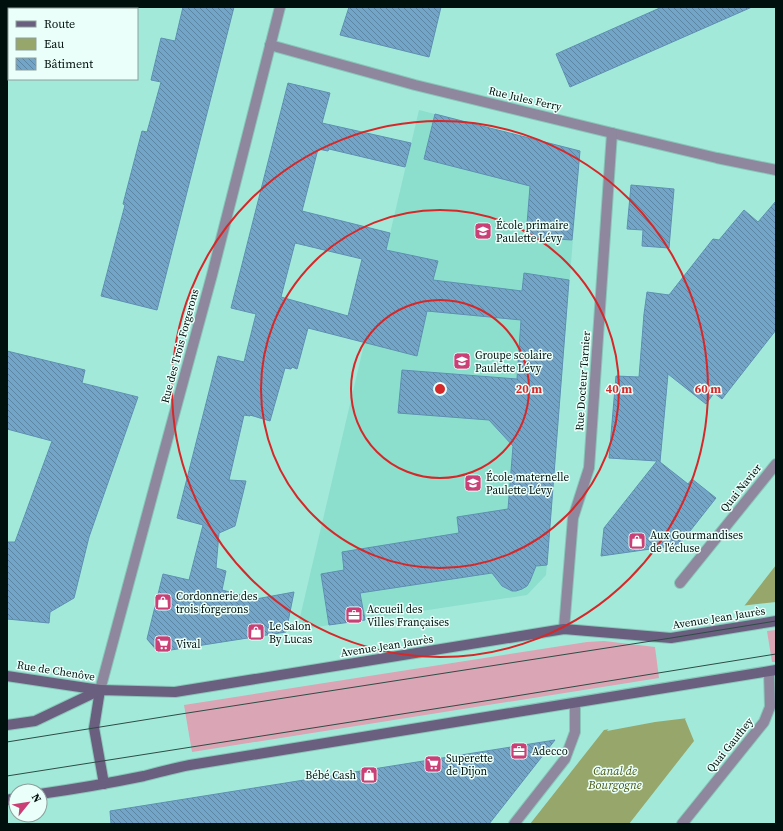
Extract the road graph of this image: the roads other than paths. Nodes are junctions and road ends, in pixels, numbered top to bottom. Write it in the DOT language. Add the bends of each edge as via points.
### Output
graph roads {
  1 [pos="280,7"];
  2 [pos="270,45"];
  3 [pos="612,133"];
  4 [pos="776,170"];
  5 [pos="776,464"];
  6 [pos="680,583"];
  7 [pos="776,621"];
  8 [pos="564,629"];
  9 [pos="772,671"];
  10 [pos="7,676"];
  11 [pos="100,690"];
  12 [pos="575,703"];
  13 [pos="7,725"];
  14 [pos="104,784"];
  15 [pos="48,793"];
  16 [pos="514,824"];
  17 [pos="682,824"];
  1 -- 2 [label="street, Rue des Trois Forgerons"];
  2 -- 3 [label="street, Rue Jules Ferry" via="415,85"];
  2 -- 11 [label="street, Rue des Trois Forgerons" via="212,275"];
  3 -- 4 [label="street, Rue Jules Ferry"];
  3 -- 8 [label="street, Rue Docteur Tarnier" via="589,468 573,518"];
  5 -- 6 [label="street, Quai Navier"];
  7 -- 8 [label="main road, Avenue Jean Jaurès" via="671,638"];
  8 -- 11 [label="main road, Avenue Jean Jaurès" via="175,692"];
  9 -- 12 [label="main road"];
  9 -- 17 [label="street, Quai Gauthey" via="770,707 764,722"];
  10 -- 11 [label="main road, Rue de Chenôve"];
  11 -- 13 [label="main road, Avenue Jean Jaurès" via="35,721"];
  11 -- 14 [label="main road" via="94,728"];
  12 -- 14 [label="main road" via="170,768"];
  12 -- 16 [label="street" via="575,732 566,759"];
  14 -- 15 [label="main road"];
}
